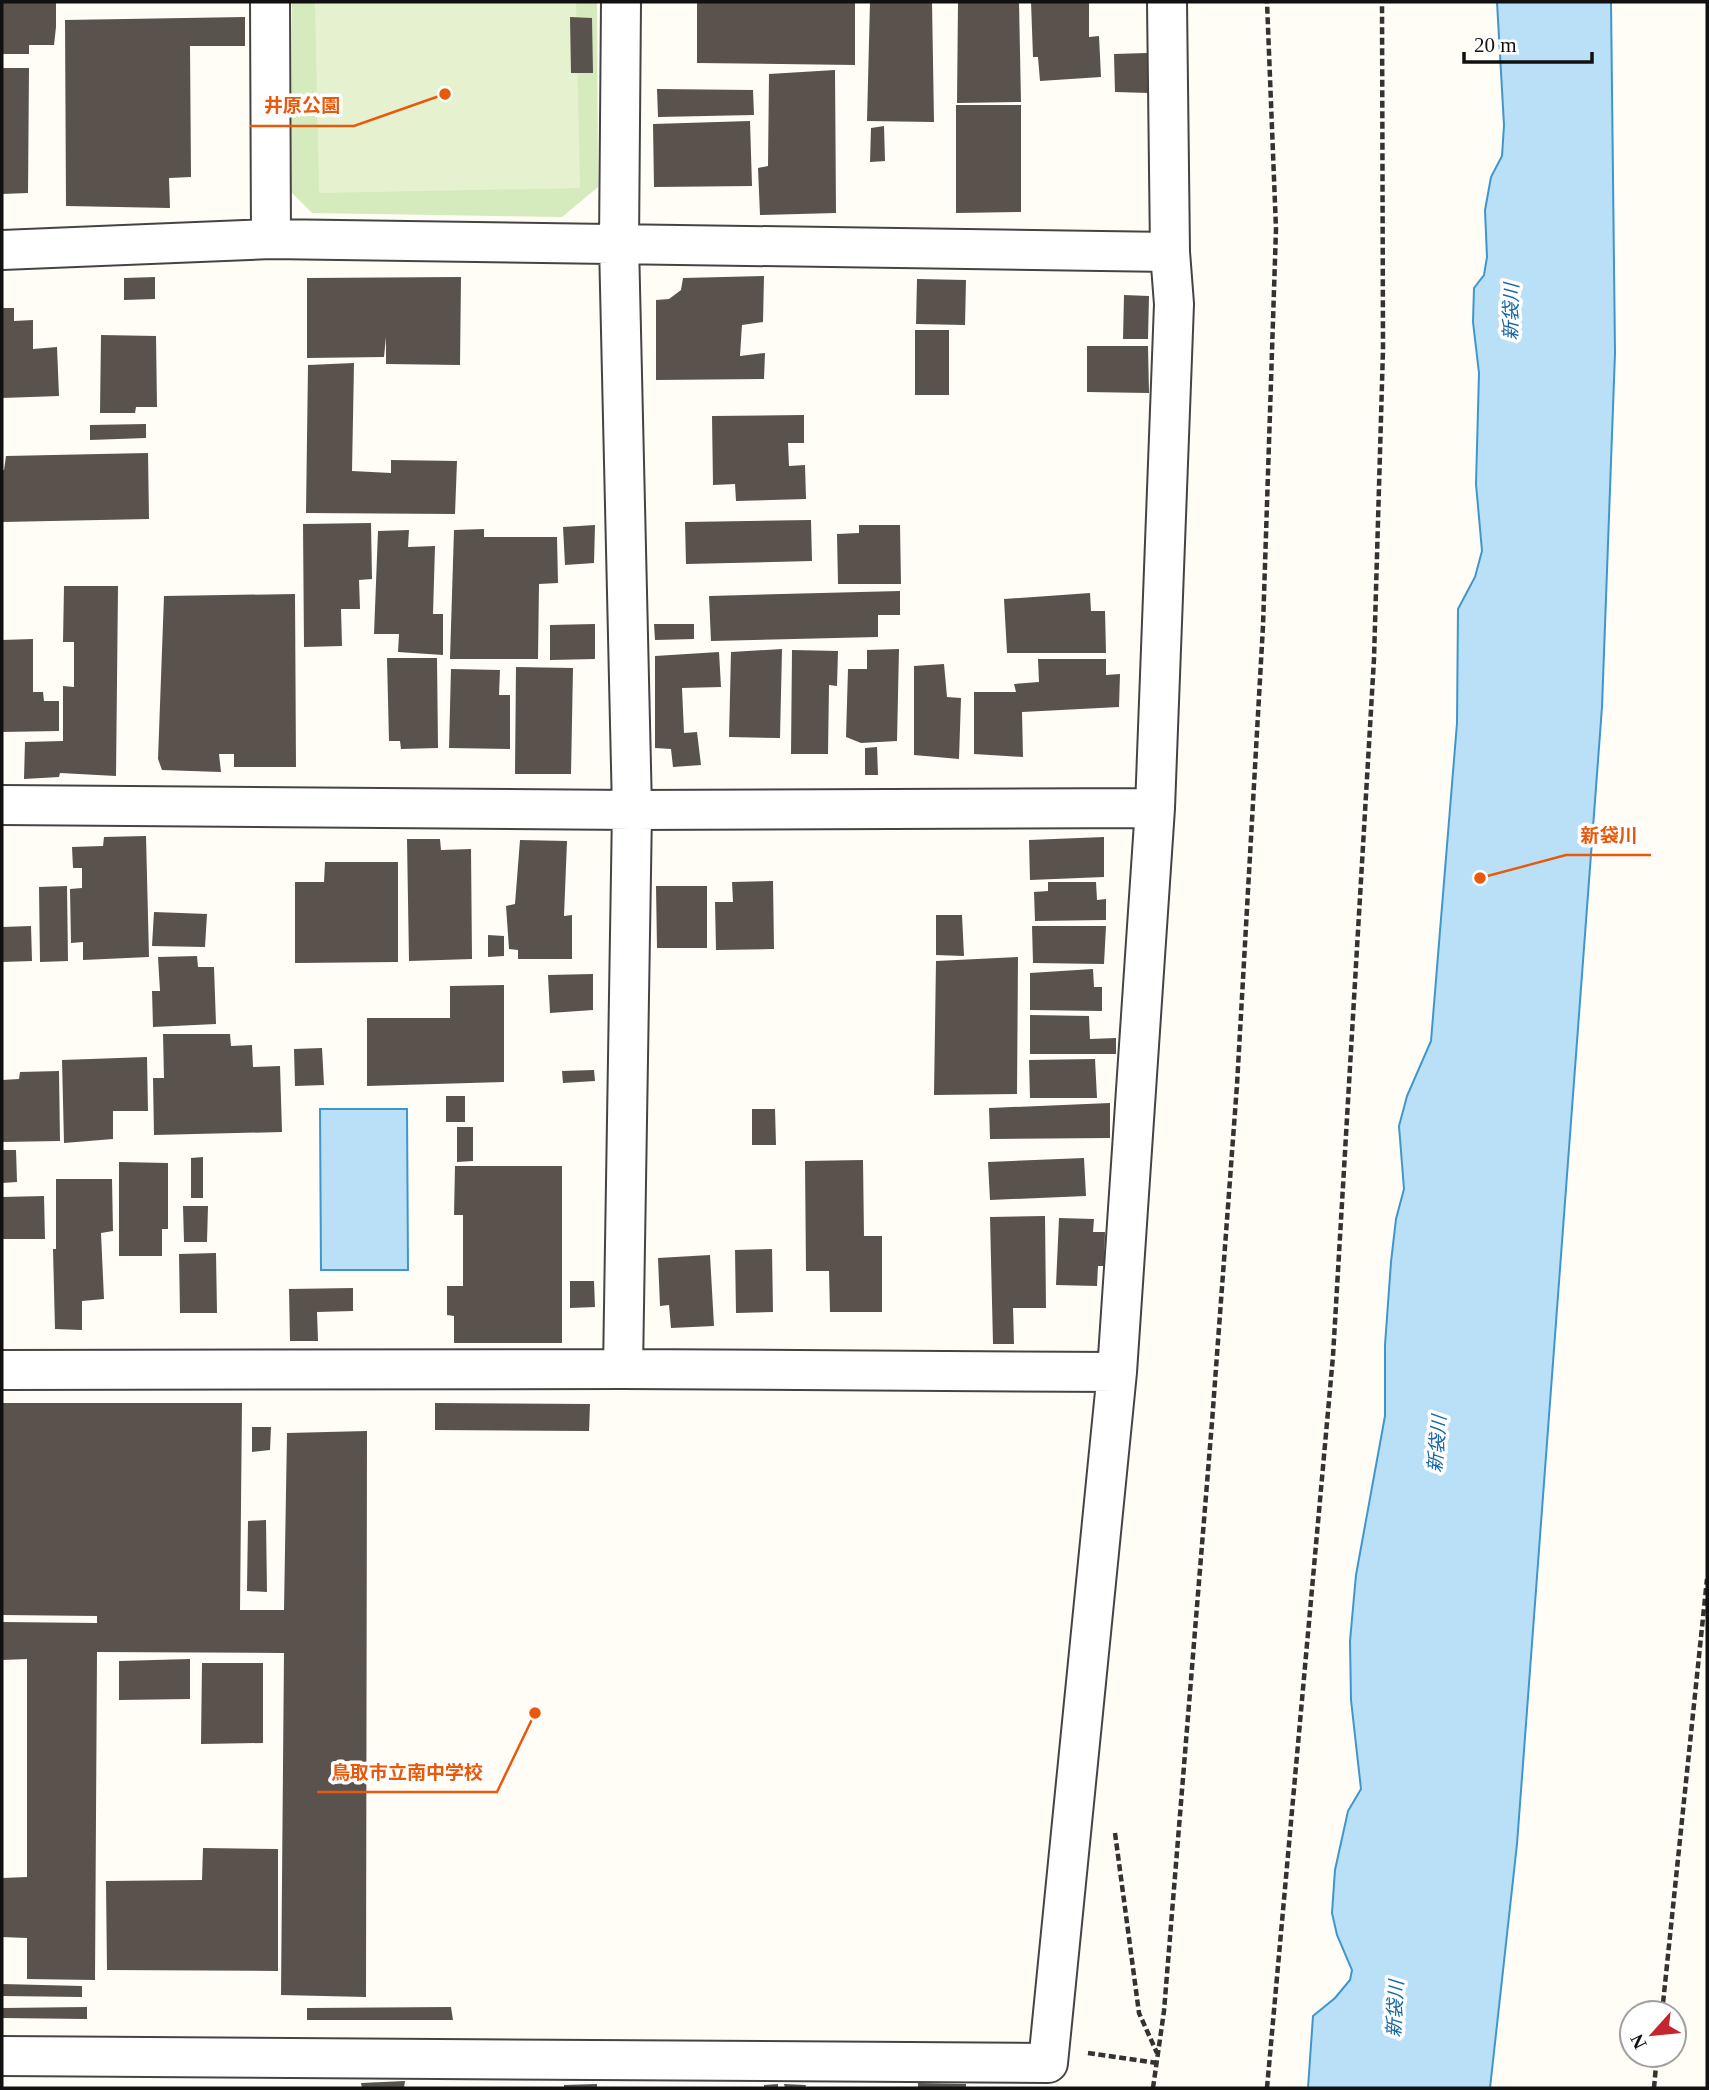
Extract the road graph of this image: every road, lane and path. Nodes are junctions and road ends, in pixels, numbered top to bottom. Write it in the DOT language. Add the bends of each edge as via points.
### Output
graph roads {
  1 [pos="270,2"];
  2 [pos="621,2"];
  3 [pos="1167,2"];
  4 [pos="1267,2"];
  5 [pos="1382,2"];
  6 [pos="271,239"];
  7 [pos="619,244"];
  8 [pos="2,250"];
  9 [pos="1170,252"];
  10 [pos="2,805"];
  11 [pos="1155,808"];
  12 [pos="632,810"];
  13 [pos="623,1369"];
  14 [pos="2,1370"];
  15 [pos="1117,1372"];
  16 [pos="1707,1579"];
  17 [pos="1114,1827"];
  18 [pos="1663,1999"];
  19 [pos="1082,2052"];
  20 [pos="1158,2053"];
  21 [pos="2,2056"];
  22 [pos="1157,2063"];
  23 [pos="1656,2069"];
  24 [pos="1017,2075"];
  25 [pos="1153,2088"];
  26 [pos="1267,2088"];
  27 [pos="1654,2088"];
  1 -- 6 [label="street"];
  2 -- 7 [label="street"];
  3 -- 9 [label="street"];
  4 -- 20 [label="path" via="1276,229 1264,626 1212,1422"];
  5 -- 26 [label="path" via="1383,349 1374,659 1333,1356"];
  6 -- 7 [label="street"];
  6 -- 8 [label="street"];
  7 -- 9 [label="street"];
  7 -- 12 [label="street"];
  9 -- 11 [label="street" via="1174,304"];
  10 -- 12 [label="street"];
  11 -- 12 [label="street"];
  11 -- 15 [label="street"];
  12 -- 13 [label="street"];
  13 -- 14 [label="street"];
  13 -- 15 [label="street"];
  15 -- 24 [label="street" via="1048,2063"];
  16 -- 18 [label="path"];
  17 -- 20 [label="path" via="1139,2014"];
  19 -- 22 [label="path"];
  20 -- 22 [label="path"];
  21 -- 24 [label="street"];
  22 -- 25 [label="path"];
  23 -- 27 [label="path"];
}
